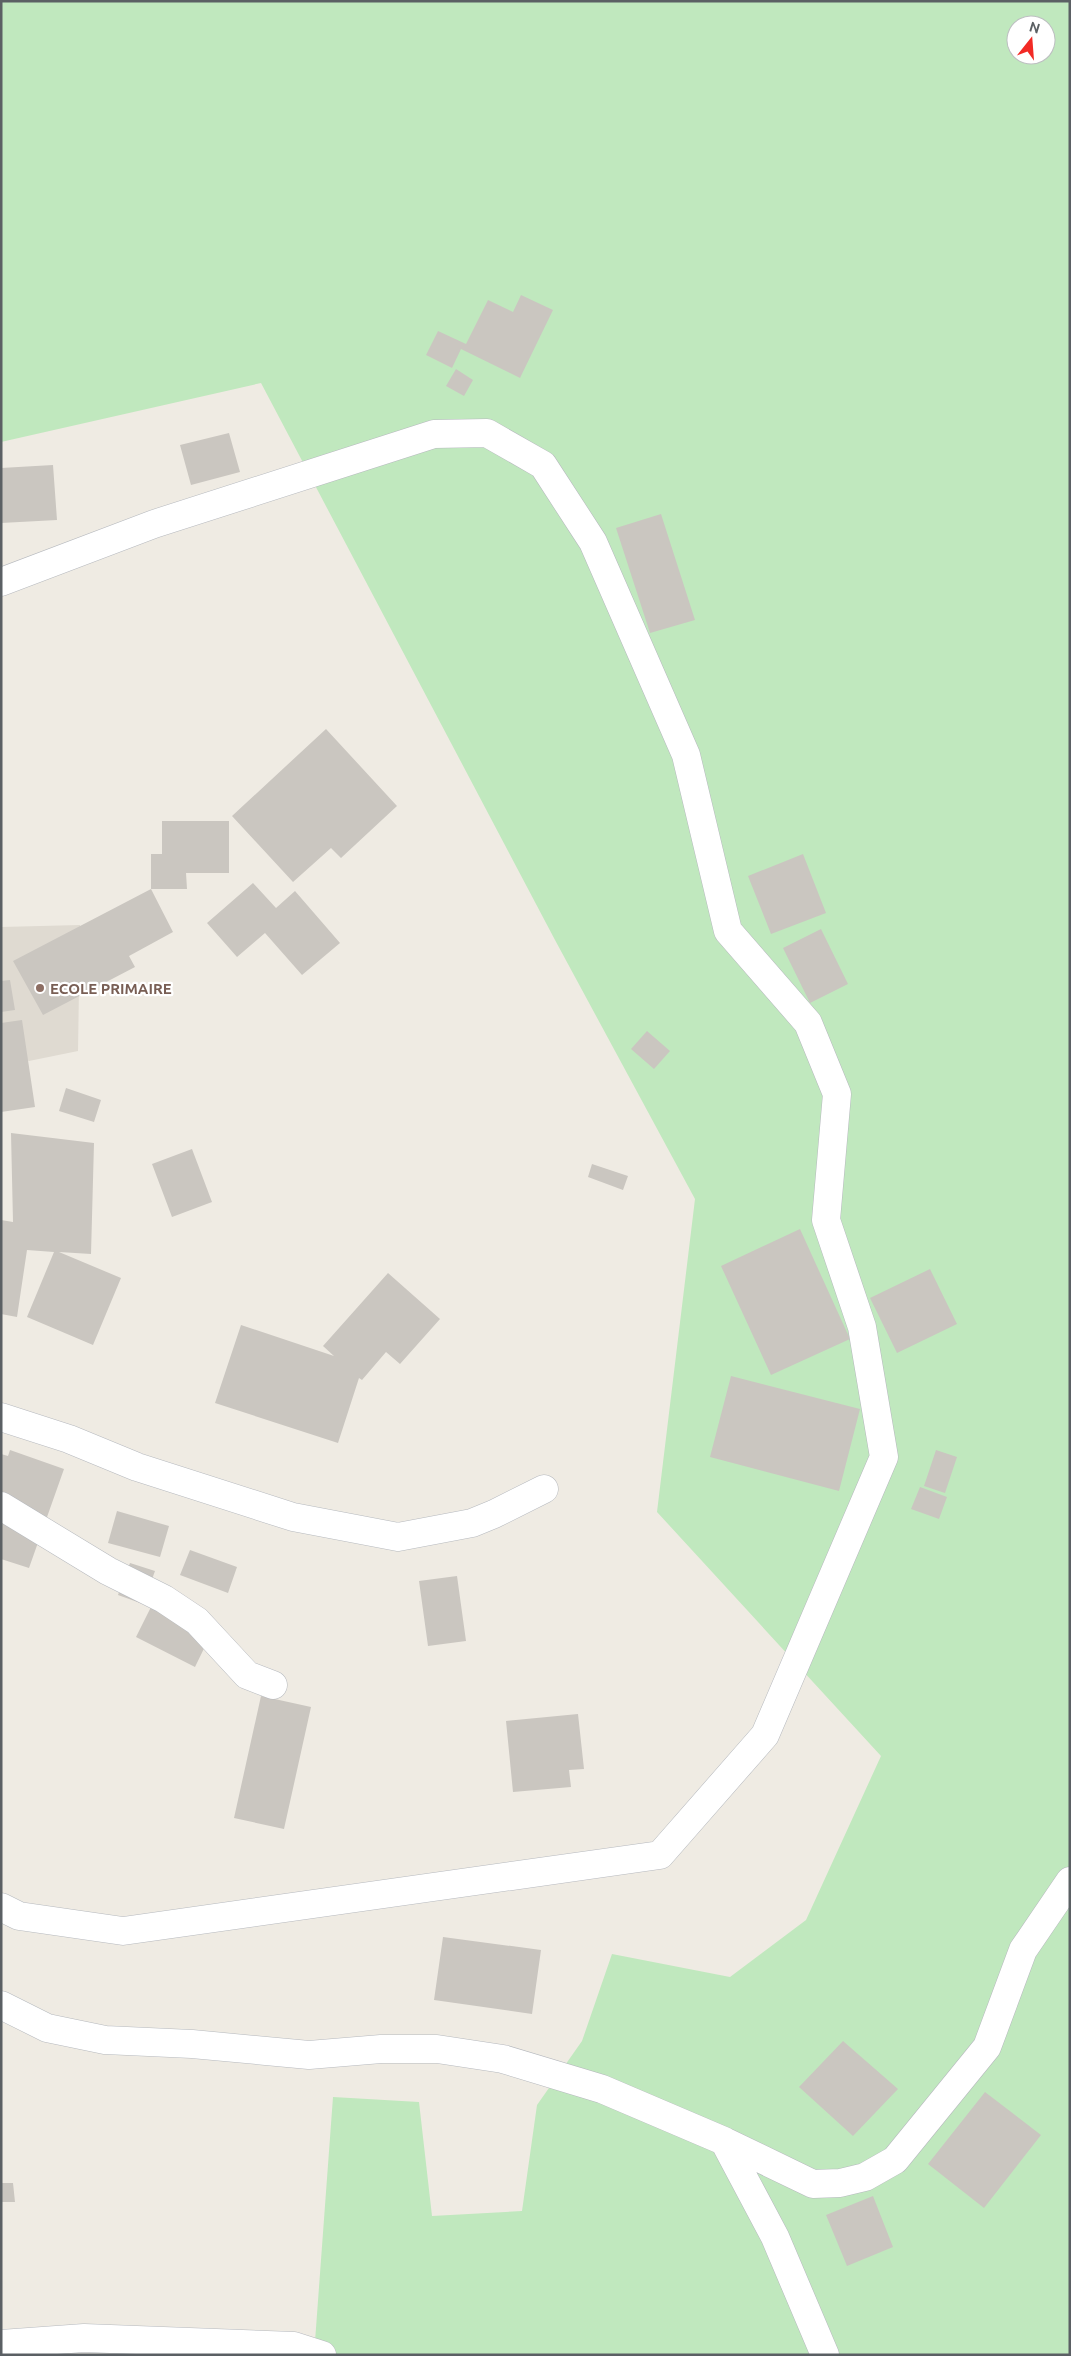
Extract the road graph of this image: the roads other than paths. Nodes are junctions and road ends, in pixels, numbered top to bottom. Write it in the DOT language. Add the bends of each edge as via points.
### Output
graph roads {
  1 [pos="1,582"];
  2 [pos="1,1417"];
  3 [pos="544,1489"];
  4 [pos="1,1506"];
  5 [pos="273,1685"];
  6 [pos="1070,1881"];
  7 [pos="1,1907"];
  8 [pos="1,2005"];
  9 [pos="724,2141"];
  10 [pos="1,2344"];
  11 [pos="322,2355"];
  12 [pos="825,2355"];
  1 -- 7 [label="street" via="154,524 434,434 487,433 543,465 593,542 686,755 728,931 808,1023 837,1094 826,1220 862,1327 884,1457 765,1735 660,1855 123,1931 19,1916"];
  2 -- 3 [label="street" via="69,1439 137,1467 293,1517 398,1537 472,1522"];
  4 -- 5 [label="street" via="108,1571 164,1599 197,1621 246,1675"];
  6 -- 9 [label="street" via="1023,1950 986,2047 895,2160 865,2176 840,2183 812,2184"];
  8 -- 9 [label="street" via="47,2028 106,2040 309,2055 381,2049 437,2049 503,2059 602,2089"];
  9 -- 12 [label="street" via="775,2237"];
  10 -- 11 [label="street" via="84,2338 294,2346"];
}
